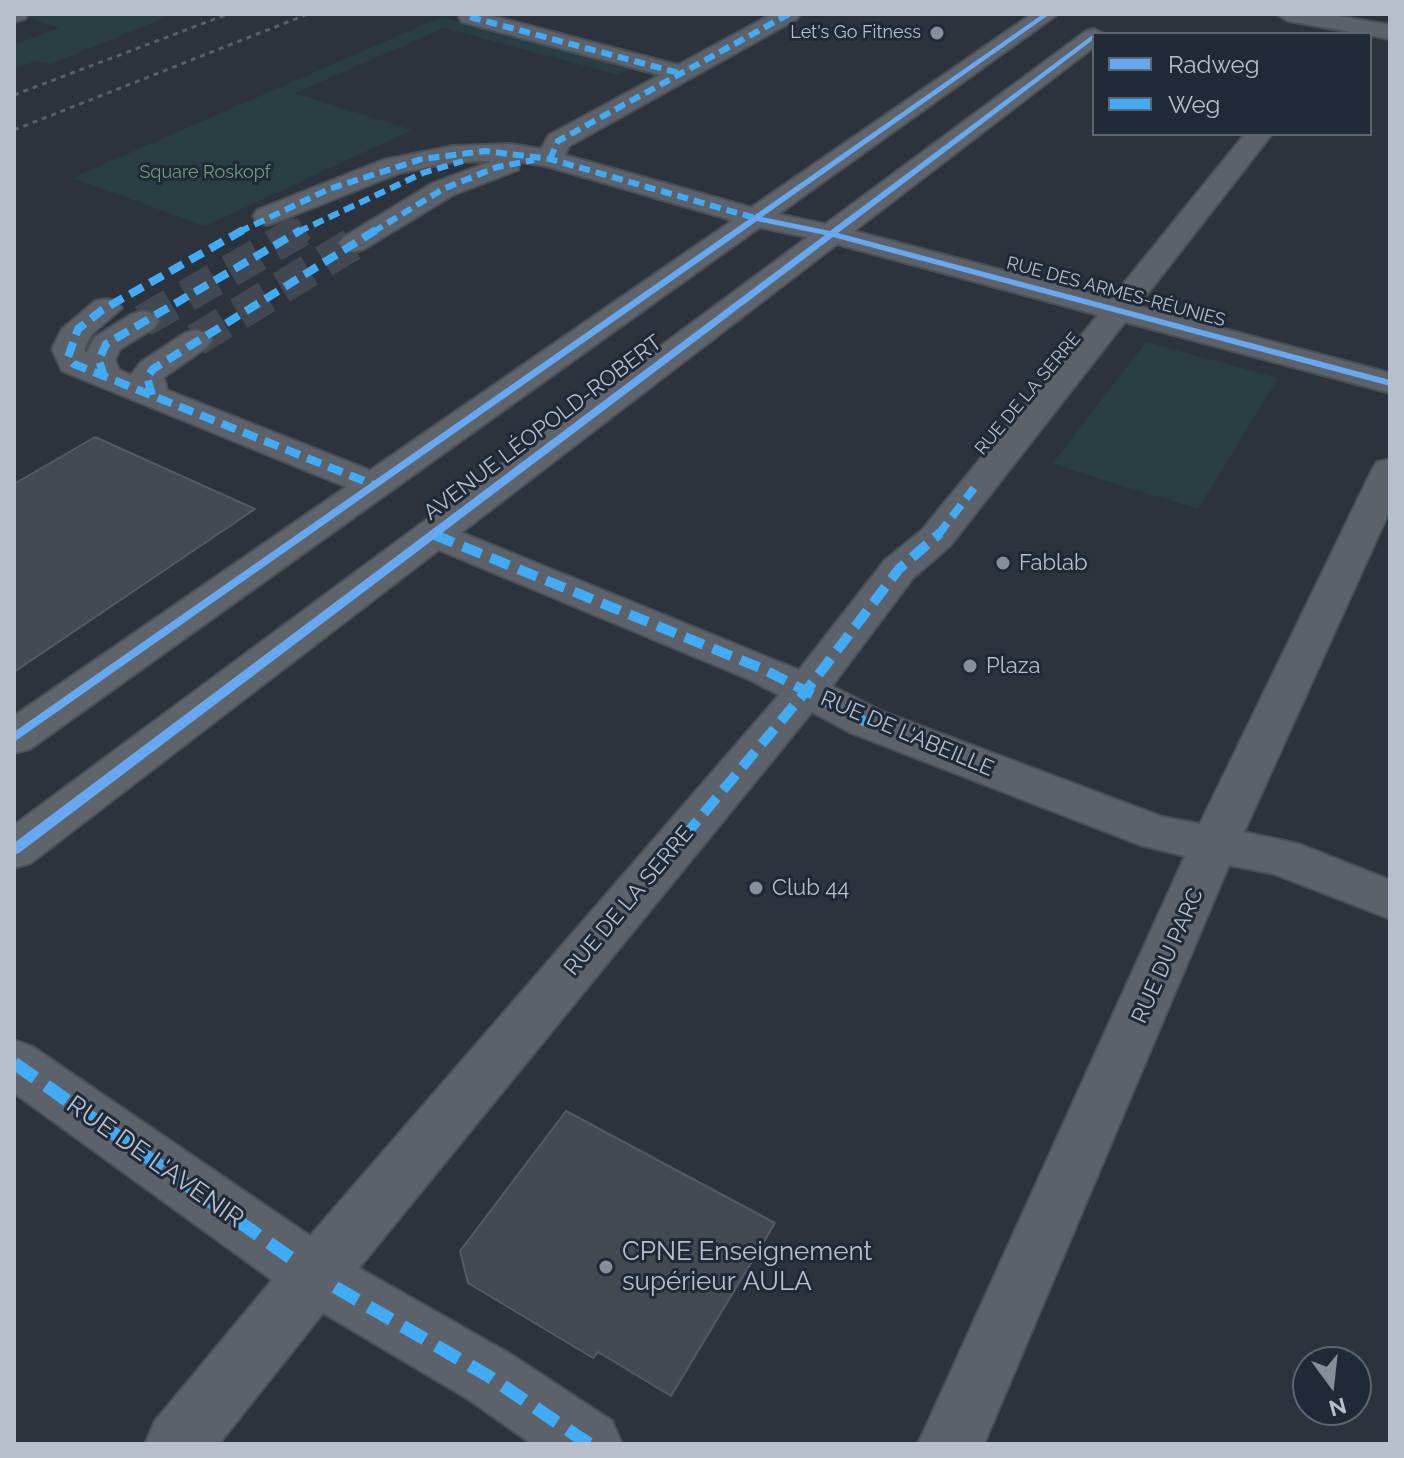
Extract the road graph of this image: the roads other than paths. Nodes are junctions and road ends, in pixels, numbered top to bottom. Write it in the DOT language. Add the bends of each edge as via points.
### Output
graph roads {
  1 [pos="789,14"];
  2 [pos="1047,14"];
  3 [pos="1288,14"];
  4 [pos="474,16"];
  5 [pos="1349,24"];
  6 [pos="1390,32"];
  7 [pos="1092,38"];
  8 [pos="679,73"];
  9 [pos="1257,136"];
  10 [pos="550,159"];
  11 [pos="267,216"];
  12 [pos="755,218"];
  13 [pos="304,228"];
  14 [pos="833,234"];
  15 [pos="354,243"];
  16 [pos="106,308"];
  17 [pos="1118,311"];
  18 [pos="143,321"];
  19 [pos="196,340"];
  20 [pos="104,377"];
  21 [pos="1390,383"];
  22 [pos="152,395"];
  23 [pos="1390,470"];
  24 [pos="374,485"];
  25 [pos="435,535"];
  26 [pos="806,691"];
  27 [pos="14,738"];
  28 [pos="1216,844"];
  29 [pos="14,850"];
  30 [pos="1390,900"];
  31 [pos="14,1063"];
  32 [pos="178,1444"];
  33 [pos="589,1444"];
  34 [pos="951,1444"];
  1 -- 8 [label="street"];
  2 -- 12 [label="main road, AVENUE LÉOPOLD-ROBERT"];
  3 -- 5 [label="street"];
  4 -- 8 [label="street"];
  5 -- 6 [label="street"];
  7 -- 14 [label="main road, AVENUE LÉOPOLD-ROBERT"];
  8 -- 10 [label="street" via="558,141"];
  9 -- 17 [label="street, RUE DE LA SERRE"];
  10 -- 11 [label="street" via="485,151 422,159"];
  10 -- 12 [label="street, RUE DES ARMES-RÉUNIES"];
  10 -- 13 [label="street" via="495,155 446,165"];
  10 -- 15 [label="street" via="497,167 443,189"];
  12 -- 14 [label="street, RUE DES ARMES-RÉUNIES"];
  12 -- 24 [label="main road, AVENUE LÉOPOLD-ROBERT"];
  14 -- 17 [label="street, RUE DES ARMES-RÉUNIES"];
  14 -- 25 [label="main road, AVENUE LÉOPOLD-ROBERT"];
  16 -- 20 [label="street" via="78,329 68,349 74,364"];
  17 -- 21 [label="street, RUE DES ARMES-RÉUNIES"];
  17 -- 26 [label="street, RUE DE LA SERRE" via="936,538 899,569"];
  18 -- 20 [label="street" via="106,344 99,360"];
  19 -- 22 [label="street" via="153,369 147,377"];
  20 -- 22 [label="street"];
  22 -- 24 [label="street"];
  23 -- 28 [label="street, RUE DU PARC"];
  24 -- 27 [label="main road, AVENUE LÉOPOLD-ROBERT"];
  25 -- 26 [label="street, RUE DE L'ABEILLE"];
  25 -- 29 [label="main road, AVENUE LÉOPOLD-ROBERT"];
  26 -- 28 [label="street, RUE DE L'ABEILLE" via="866,722 1157,833"];
  26 -- 32 [label="street, RUE DE LA SERRE"];
  28 -- 30 [label="street, RUE DE L'ABEILLE" via="1282,857"];
  28 -- 34 [label="street, RUE DU PARC"];
  31 -- 33 [label="street, RUE DE L'AVENIR" via="315,1274 490,1377"];
}
